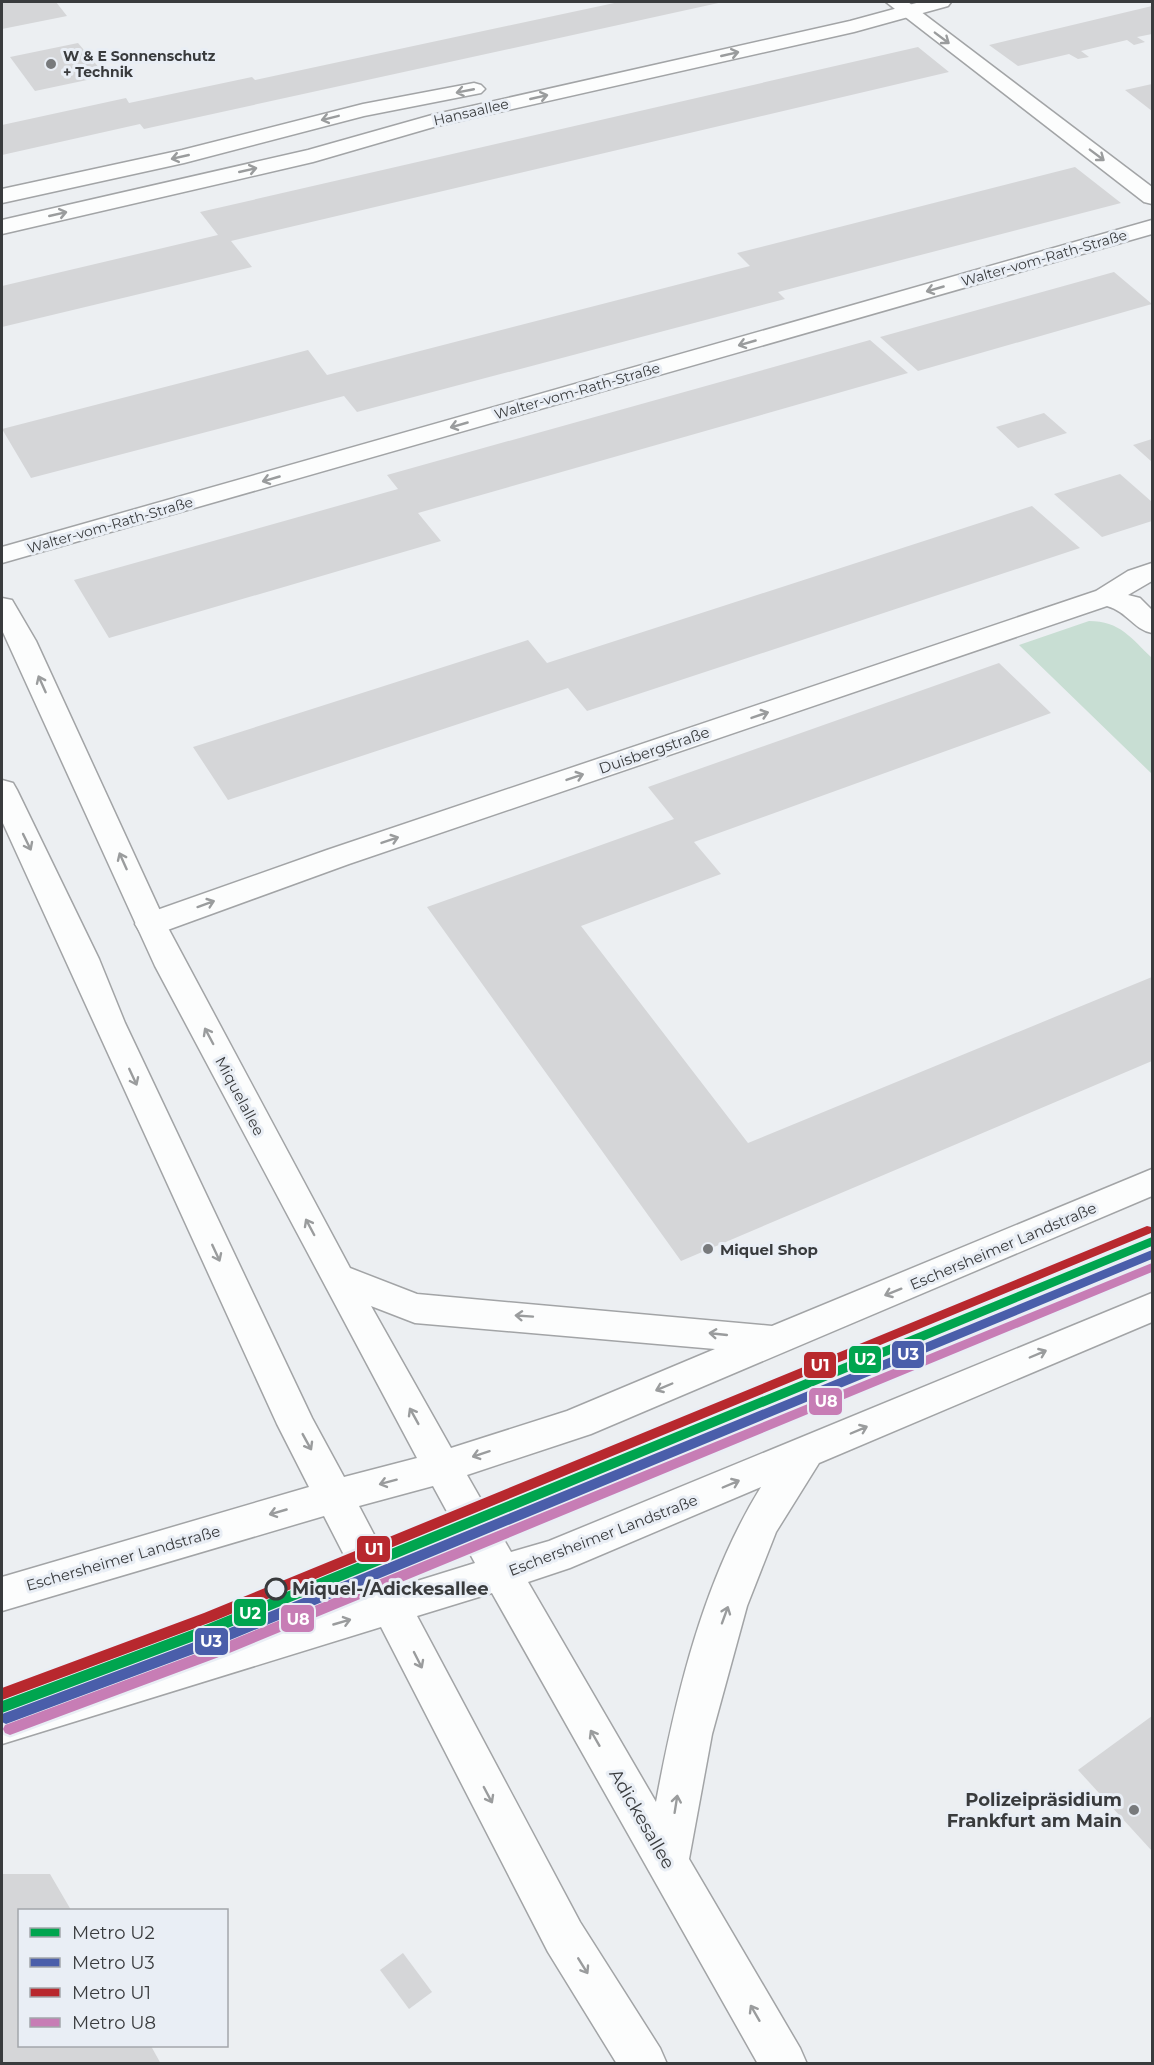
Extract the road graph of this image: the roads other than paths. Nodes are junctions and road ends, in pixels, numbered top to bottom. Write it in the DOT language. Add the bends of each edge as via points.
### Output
graph roads {
  1 [pos="941,2"];
  2 [pos="899,5"];
  3 [pos="515,82"];
  4 [pos="491,86"];
  5 [pos="2,196"];
  6 [pos="1152,197"];
  7 [pos="2,227"];
  8 [pos="1152,227"];
  9 [pos="2,555"];
  10 [pos="1152,571"];
  11 [pos="1106,597"];
  12 [pos="2,606"];
  13 [pos="1152,625"];
  14 [pos="2,790"];
  15 [pos="151,924"];
  16 [pos="1152,1182"];
  17 [pos="338,1278"];
  18 [pos="1152,1307"];
  19 [pos="776,1341"];
  20 [pos="805,1452"];
  21 [pos="442,1467"];
  22 [pos="334,1496"];
  23 [pos="501,1575"];
  24 [pos="2,1594"];
  25 [pos="391,1608"];
  26 [pos="2,1725"];
  27 [pos="667,1862"];
  28 [pos="644,2064"];
  29 [pos="784,2064"];
  1 -- 2 [label="main road, Hansaallee"];
  2 -- 3 [label="main road, Hansaallee"];
  2 -- 6 [label="main road, one-way"];
  7 -- 2 [label="main road, Hansaallee, one-way" via="313,155 432,121"];
  4 -- 5 [label="main road, Hansaallee, one-way" via="363,110 184,156"];
  8 -- 9 [label="main road, Walter-vom-Rath-Straße, one-way"];
  10 -- 11 [label="main road, Duisbergstraße"];
  11 -- 13 [label="main road" via="1130,604"];
  15 -- 11 [label="main road, Duisbergstraße, one-way"];
  15 -- 12 [label="main road, Miquelallee, one-way" via="22,641"];
  14 -- 22 [label="main road, one-way" via="296,1424"];
  17 -- 15 [label="main road, Miquelallee, one-way"];
  16 -- 19 [label="main road, Eschersheimer Landstraße, one-way"];
  19 -- 17 [label="main road, one-way" via="415,1308"];
  21 -- 17 [label="main road, Miquelallee, one-way"];
  20 -- 18 [label="main road, Eschersheimer Landstraße, one-way"];
  19 -- 21 [label="main road, Eschersheimer Landstraße, one-way" via="578,1423"];
  23 -- 20 [label="main road, Eschersheimer Landstraße, one-way" via="636,1525"];
  27 -- 20 [label="main road, one-way" via="680,1780 722,1620 760,1526"];
  21 -- 22 [label="main road, Eschersheimer Landstraße, one-way"];
  21 -- 23 [label="main road, Miquelallee"];
  22 -- 24 [label="main road, Eschersheimer Landstraße, one-way"];
  22 -- 25 [label="main road"];
  23 -- 25 [label="main road, Eschersheimer Landstraße"];
  27 -- 23 [label="main road, Adickesallee, one-way"];
  26 -- 25 [label="main road, Eschersheimer Landstraße, one-way"];
  25 -- 28 [label="main road, one-way" via="564,1937"];
  29 -- 27 [label="main road, Adickesallee, one-way"];
}
